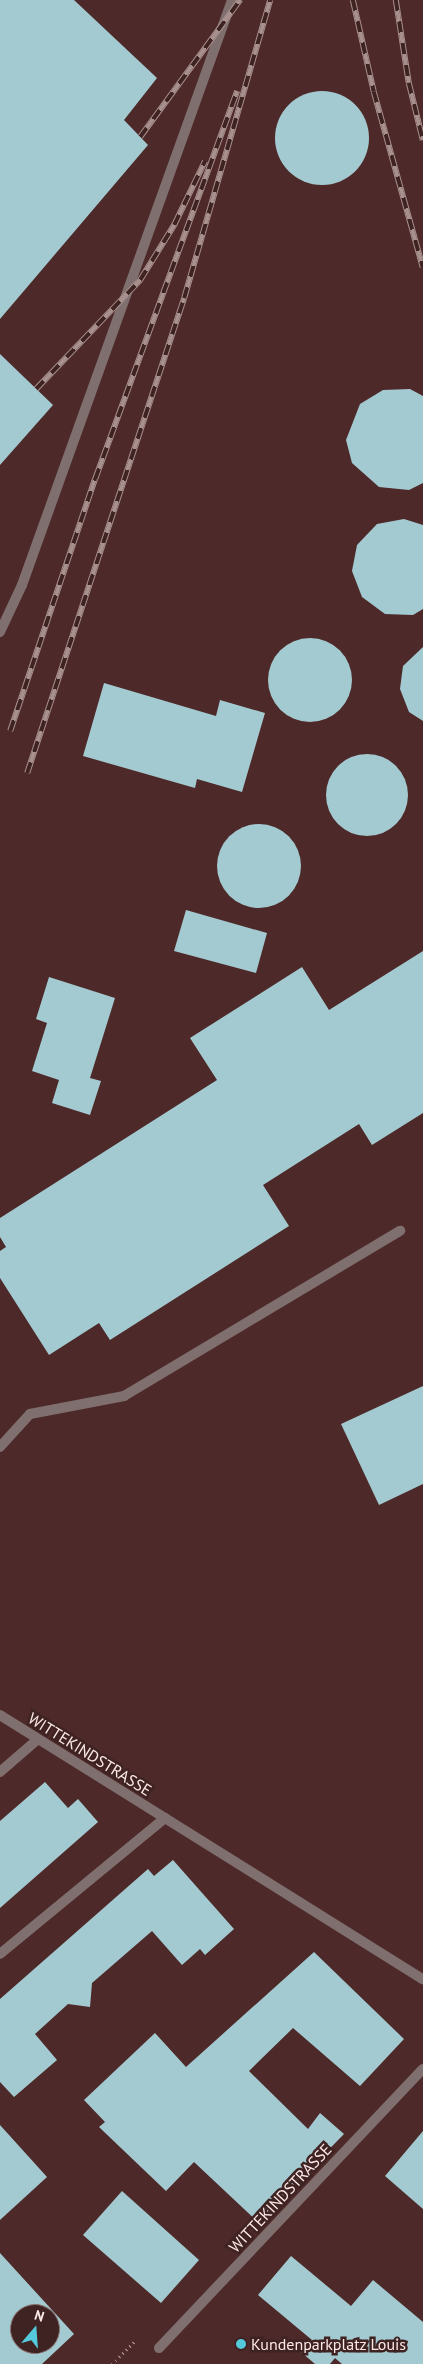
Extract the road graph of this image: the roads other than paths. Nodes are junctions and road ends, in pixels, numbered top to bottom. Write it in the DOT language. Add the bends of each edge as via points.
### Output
graph roads {
  1 [pos="232,0"];
  2 [pos="0,632"];
  3 [pos="400,1231"];
  4 [pos="0,1447"];
  5 [pos="0,1715"];
  6 [pos="38,1739"];
  7 [pos="0,1772"];
  8 [pos="165,1818"];
  9 [pos="0,1954"];
  10 [pos="423,1979"];
  11 [pos="423,2069"];
  12 [pos="159,2348"];
  1 -- 2 [label="street" via="22,585"];
  3 -- 4 [label="street" via="124,1396 30,1414"];
  5 -- 6 [label="street, WITTEKINDSTRASSE"];
  6 -- 7 [label="street"];
  6 -- 8 [label="street, WITTEKINDSTRASSE"];
  8 -- 9 [label="street"];
  8 -- 10 [label="street, WITTEKINDSTRASSE"];
  11 -- 12 [label="street, WITTEKINDSTRASSE"];
}
